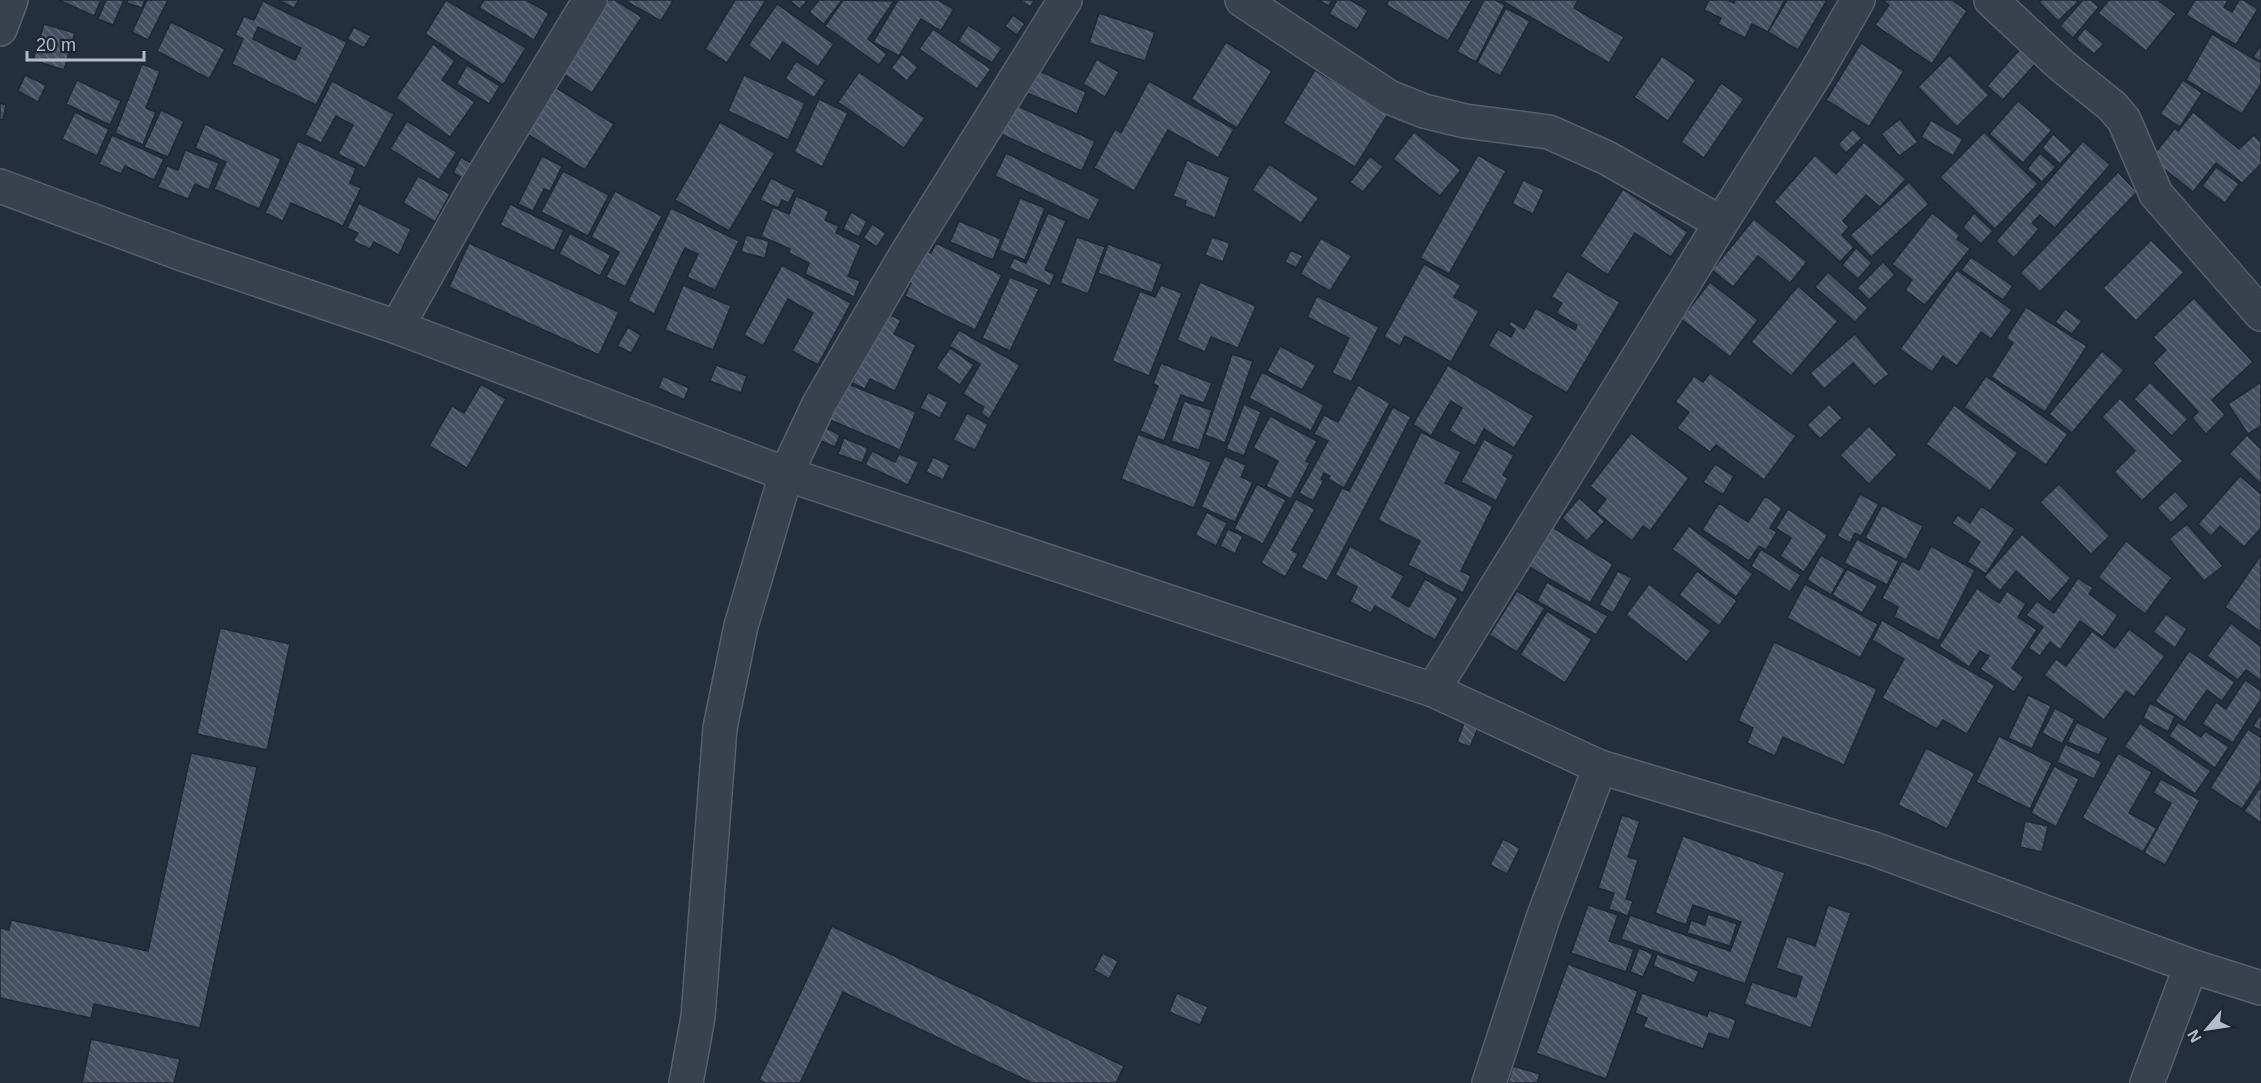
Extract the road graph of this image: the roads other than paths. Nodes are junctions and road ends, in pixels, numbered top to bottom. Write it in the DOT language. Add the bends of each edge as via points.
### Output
graph roads {
  1 [pos="11,0"];
  2 [pos="591,0"];
  3 [pos="1065,0"];
  4 [pos="1242,0"];
  5 [pos="1858,0"];
  6 [pos="1990,0"];
  7 [pos="0,29"];
  8 [pos="0,186"];
  9 [pos="1720,223"];
  10 [pos="2261,314"];
  11 [pos="397,327"];
  12 [pos="786,474"];
  13 [pos="1433,690"];
  14 [pos="1600,767"];
  15 [pos="2191,966"];
  16 [pos="2261,988"];
  17 [pos="686,1083"];
  18 [pos="1489,1083"];
  19 [pos="2147,1083"];
  1 -- 7 [label="street"];
  2 -- 11 [label="street" via="472,194"];
  3 -- 12 [label="street" via="904,258 819,404"];
  4 -- 9 [label="street" via="1389,98 1466,121 1549,132 1607,158"];
  5 -- 9 [label="street" via="1816,74"];
  6 -- 10 [label="street" via="2118,113 2156,194"];
  8 -- 11 [label="street" via="185,255"];
  9 -- 13 [label="street"];
  11 -- 12 [label="street"];
  12 -- 13 [label="street"];
  12 -- 17 [label="street" via="741,626 720,728 698,1017"];
  13 -- 14 [label="street"];
  14 -- 15 [label="street" via="1874,849"];
  14 -- 18 [label="street" via="1543,918"];
  15 -- 16 [label="street"];
  15 -- 19 [label="street"];
}
